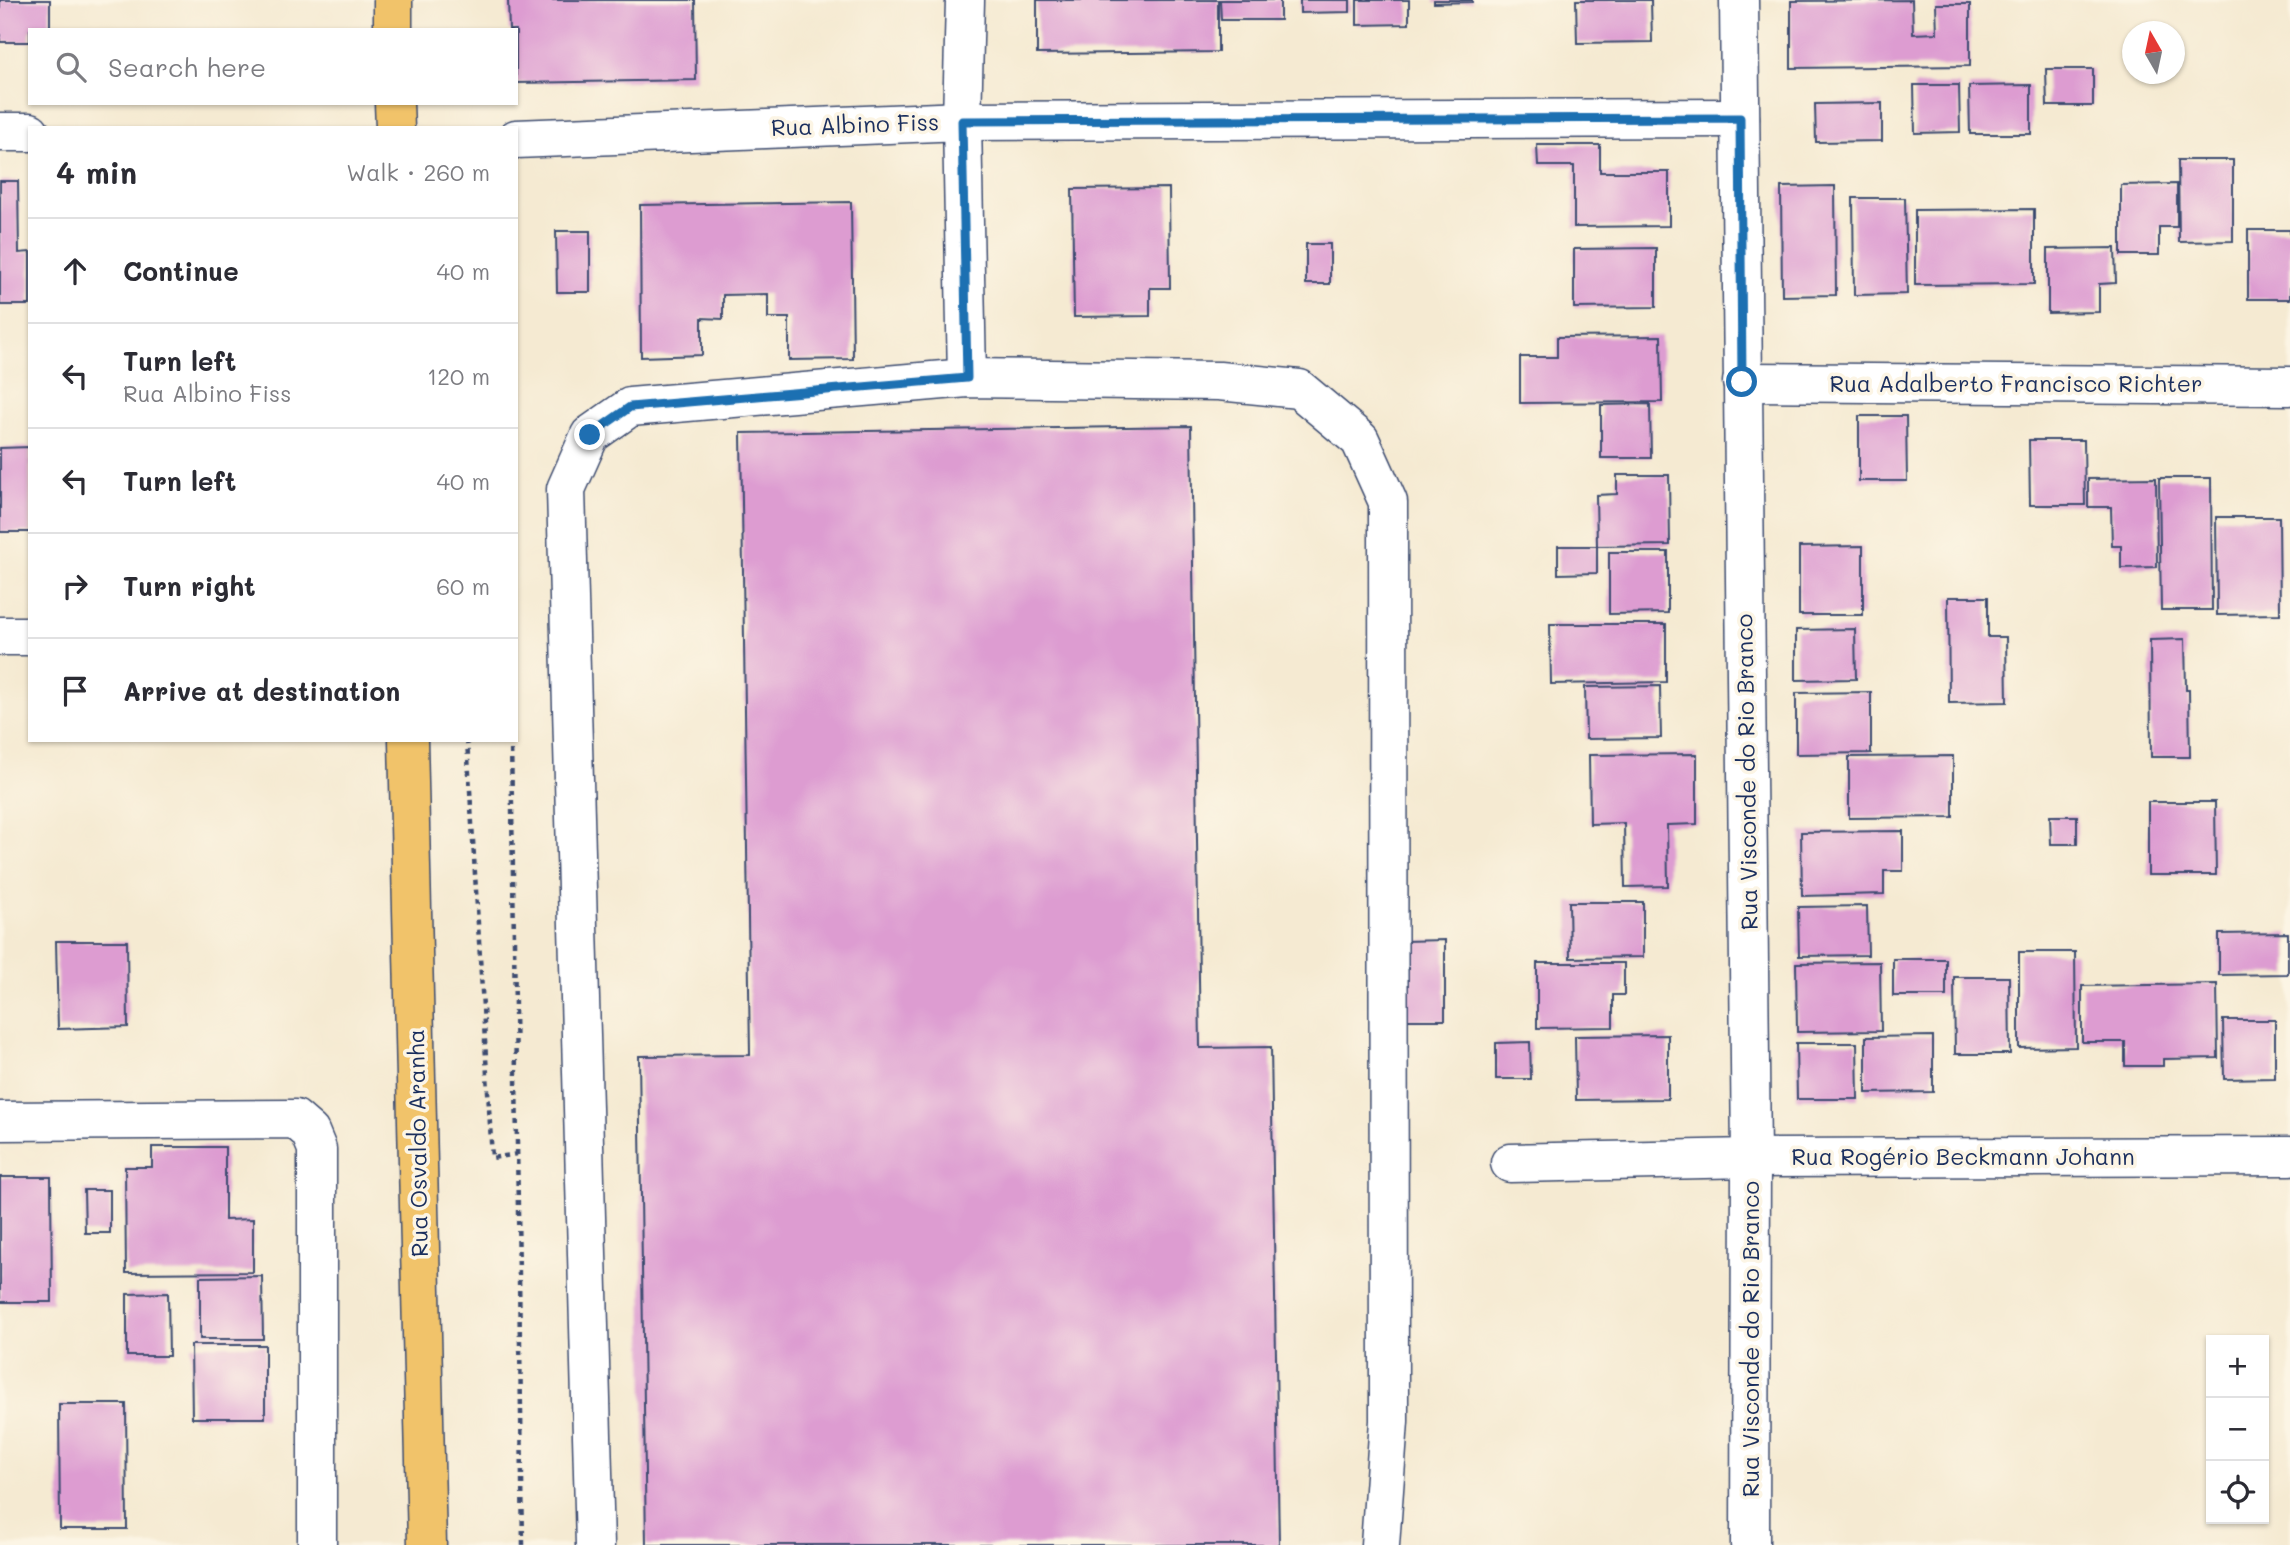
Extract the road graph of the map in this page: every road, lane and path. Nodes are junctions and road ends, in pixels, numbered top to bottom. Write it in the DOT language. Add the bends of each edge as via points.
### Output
graph roads {
  1 [pos="393,0"];
  2 [pos="965,0"];
  3 [pos="1739,0"];
  4 [pos="393,28"];
  5 [pos="394,105"];
  6 [pos="1740,118"];
  7 [pos="962,121"];
  8 [pos="395,126"];
  9 [pos="0,132"];
  10 [pos="28,132"];
  11 [pos="518,139"];
  12 [pos="967,378"];
  13 [pos="1742,382"];
  14 [pos="2290,386"];
  15 [pos="0,636"];
  16 [pos="28,636"];
  17 [pos="408,742"];
  18 [pos="467,742"];
  19 [pos="511,742"];
  20 [pos="0,1121"];
  21 [pos="517,1154"];
  22 [pos="2290,1156"];
  23 [pos="1752,1158"];
  24 [pos="1510,1163"];
  25 [pos="317,1545"];
  26 [pos="427,1545"];
  27 [pos="523,1545"];
  28 [pos="594,1545"];
  29 [pos="1380,1545"];
  30 [pos="1750,1545"];
  1 -- 4 [label="main road"];
  2 -- 7 [label="street"];
  3 -- 6 [label="street, Rua Visconde do Rio Branco"];
  5 -- 8 [label="main road"];
  6 -- 7 [label="street, Rua Albino Fiss"];
  6 -- 13 [label="street, Rua Visconde do Rio Branco"];
  7 -- 11 [label="street, Rua Albino Fiss"];
  7 -- 12 [label="street"];
  9 -- 10 [label="street"];
  12 -- 28 [label="street" via="630,407 590,435 566,489"];
  12 -- 29 [label="street" via="1219,381 1299,390 1360,440 1388,502 1390,1421"];
  13 -- 14 [label="street, Rua Adalberto Francisco Richter"];
  13 -- 23 [label="street, Rua Visconde do Rio Branco"];
  15 -- 16 [label="street"];
  17 -- 26 [label="main road, Rua Osvaldo Aranha"];
  18 -- 21 [label="path" via="492,1158"];
  19 -- 21 [label="path"];
  20 -- 25 [label="street" via="295,1119 310,1132 317,1149"];
  21 -- 27 [label="path"];
  22 -- 23 [label="street, Rua Rogério Beckmann Johann"];
  23 -- 24 [label="street, Rua Rogério Beckmann Johann"];
  23 -- 30 [label="street, Rua Visconde do Rio Branco"];
}
